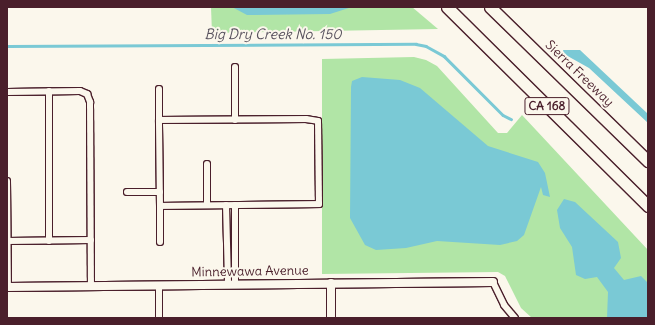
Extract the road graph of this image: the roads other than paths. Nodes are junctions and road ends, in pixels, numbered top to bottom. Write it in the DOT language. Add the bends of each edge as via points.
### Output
graph roads {
  1 [pos="447,7"];
  2 [pos="490,7"];
  3 [pos="234,67"];
  4 [pos="159,89"];
  5 [pos="49,91"];
  6 [pos="7,92"];
  7 [pos="159,120"];
  8 [pos="235,120"];
  9 [pos="648,161"];
  10 [pos="207,164"];
  11 [pos="7,181"];
  12 [pos="127,192"];
  13 [pos="160,192"];
  14 [pos="207,205"];
  15 [pos="226,205"];
  16 [pos="235,205"];
  17 [pos="160,206"];
  18 [pos="648,206"];
  19 [pos="91,240"];
  20 [pos="7,241"];
  21 [pos="49,241"];
  22 [pos="160,242"];
  23 [pos="228,246"];
  24 [pos="235,246"];
  25 [pos="493,282"];
  26 [pos="331,283"];
  27 [pos="232,284"];
  28 [pos="159,285"];
  29 [pos="91,286"];
  30 [pos="7,287"];
  31 [pos="159,318"];
  32 [pos="331,318"];
  33 [pos="515,318"];
  1 -- 18 [label="highway, CA 168"];
  2 -- 9 [label="highway, Sierra Freeway / CA 168"];
  3 -- 8 [label="street"];
  4 -- 7 [label="street"];
  5 -- 6 [label="street"];
  5 -- 19 [label="street" via="80,91 87,94 90,102"];
  5 -- 21 [label="street"];
  7 -- 8 [label="street"];
  7 -- 13 [label="street"];
  8 -- 16 [label="street" via="318,121 319,204"];
  10 -- 14 [label="street"];
  11 -- 20 [label="street"];
  12 -- 13 [label="street"];
  13 -- 17 [label="street"];
  14 -- 15 [label="street"];
  14 -- 17 [label="street"];
  15 -- 16 [label="street"];
  15 -- 23 [label="street"];
  16 -- 24 [label="street"];
  17 -- 22 [label="street"];
  19 -- 21 [label="street"];
  19 -- 29 [label="street"];
  20 -- 21 [label="street"];
  20 -- 30 [label="street"];
  23 -- 24 [label="street"];
  23 -- 27 [label="street"];
  24 -- 27 [label="street"];
  25 -- 26 [label="street, Minnewawa Avenue"];
  25 -- 33 [label="street" via="504,304"];
  26 -- 27 [label="street, Minnewawa Avenue"];
  26 -- 32 [label="street"];
  27 -- 28 [label="street, Minnewawa Avenue"];
  28 -- 29 [label="street, Minnewawa Avenue"];
  28 -- 31 [label="street"];
  29 -- 30 [label="street, Minnewawa Avenue"];
}
